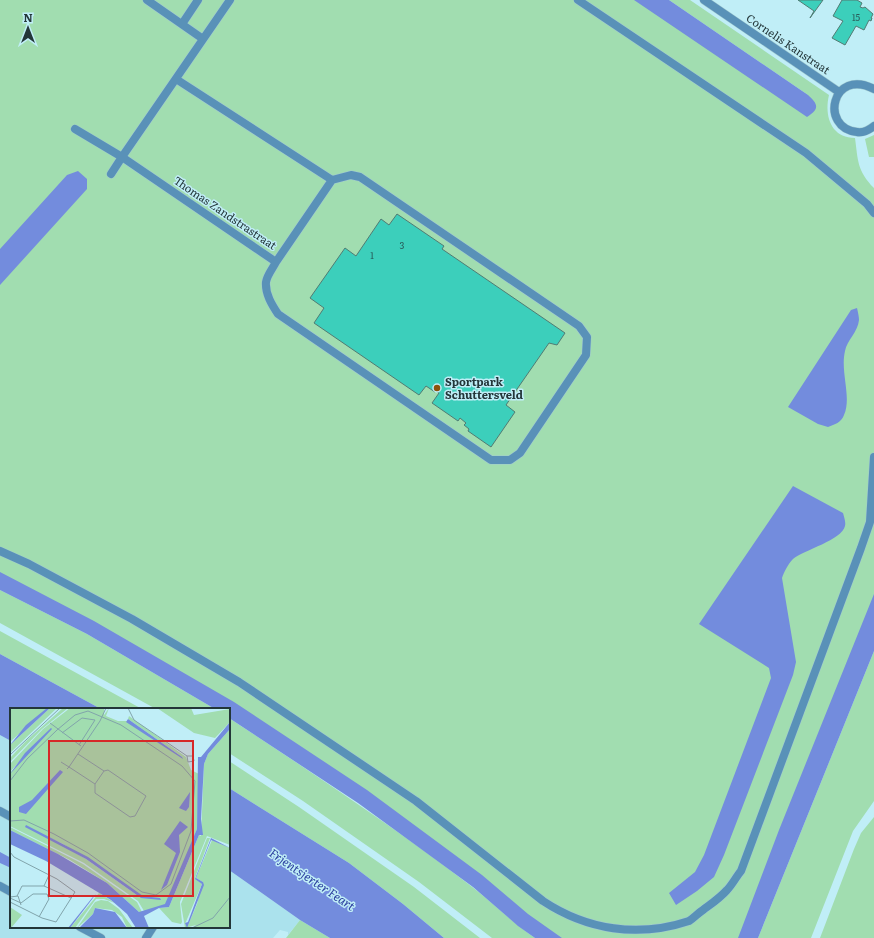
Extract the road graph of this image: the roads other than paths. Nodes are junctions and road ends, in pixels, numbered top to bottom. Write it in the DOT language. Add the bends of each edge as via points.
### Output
graph roads {
  1 [pos="147,0"];
  2 [pos="198,0"];
  3 [pos="230,0"];
  4 [pos="578,0"];
  5 [pos="704,0"];
  6 [pos="182,24"];
  7 [pos="203,39"];
  8 [pos="176,79"];
  9 [pos="874,89"];
  10 [pos="839,92"];
  11 [pos="874,126"];
  12 [pos="75,129"];
  13 [pos="122,158"];
  14 [pos="111,174"];
  15 [pos="332,180"];
  16 [pos="874,213"];
  17 [pos="276,262"];
  18 [pos="874,457"];
  19 [pos="0,551"];
  20 [pos="0,813"];
  21 [pos="10,817"];
  22 [pos="0,886"];
  23 [pos="10,891"];
  24 [pos="82,928"];
  25 [pos="152,928"];
  26 [pos="101,938"];
  27 [pos="146,938"];
  1 -- 6 [label="street"];
  2 -- 6 [label="street"];
  3 -- 7 [label="street"];
  4 -- 16 [label="street" via="806,153 867,204"];
  5 -- 10 [label="street, Cornelis Kanstraat"];
  6 -- 7 [label="street"];
  7 -- 8 [label="street"];
  8 -- 13 [label="street"];
  8 -- 15 [label="street"];
  9 -- 10 [label="street" via="856,84 847,86"];
  10 -- 11 [label="street" via="834,110 837,120 843,127 860,132 870,130"];
  12 -- 13 [label="street, Thomas Zandstrastraat"];
  13 -- 14 [label="street"];
  13 -- 17 [label="street, Thomas Zandstrastraat"];
  15 -- 17 [label="street, Thomas Zandstrastraat"];
  15 -- 17 [label="street" via="351,175 360,177 579,326 587,337 586,355 520,453 510,460 491,460 278,314 272,305 266,282"];
  18 -- 19 [label="street" via="870,522 866,535 741,871 727,890 688,921 647,934 628,935 610,932 565,915 543,901 416,801 238,682 132,619"];
  20 -- 21 [label="street"];
  22 -- 23 [label="street"];
  24 -- 26 [label="street"];
  25 -- 27 [label="street"];
}
